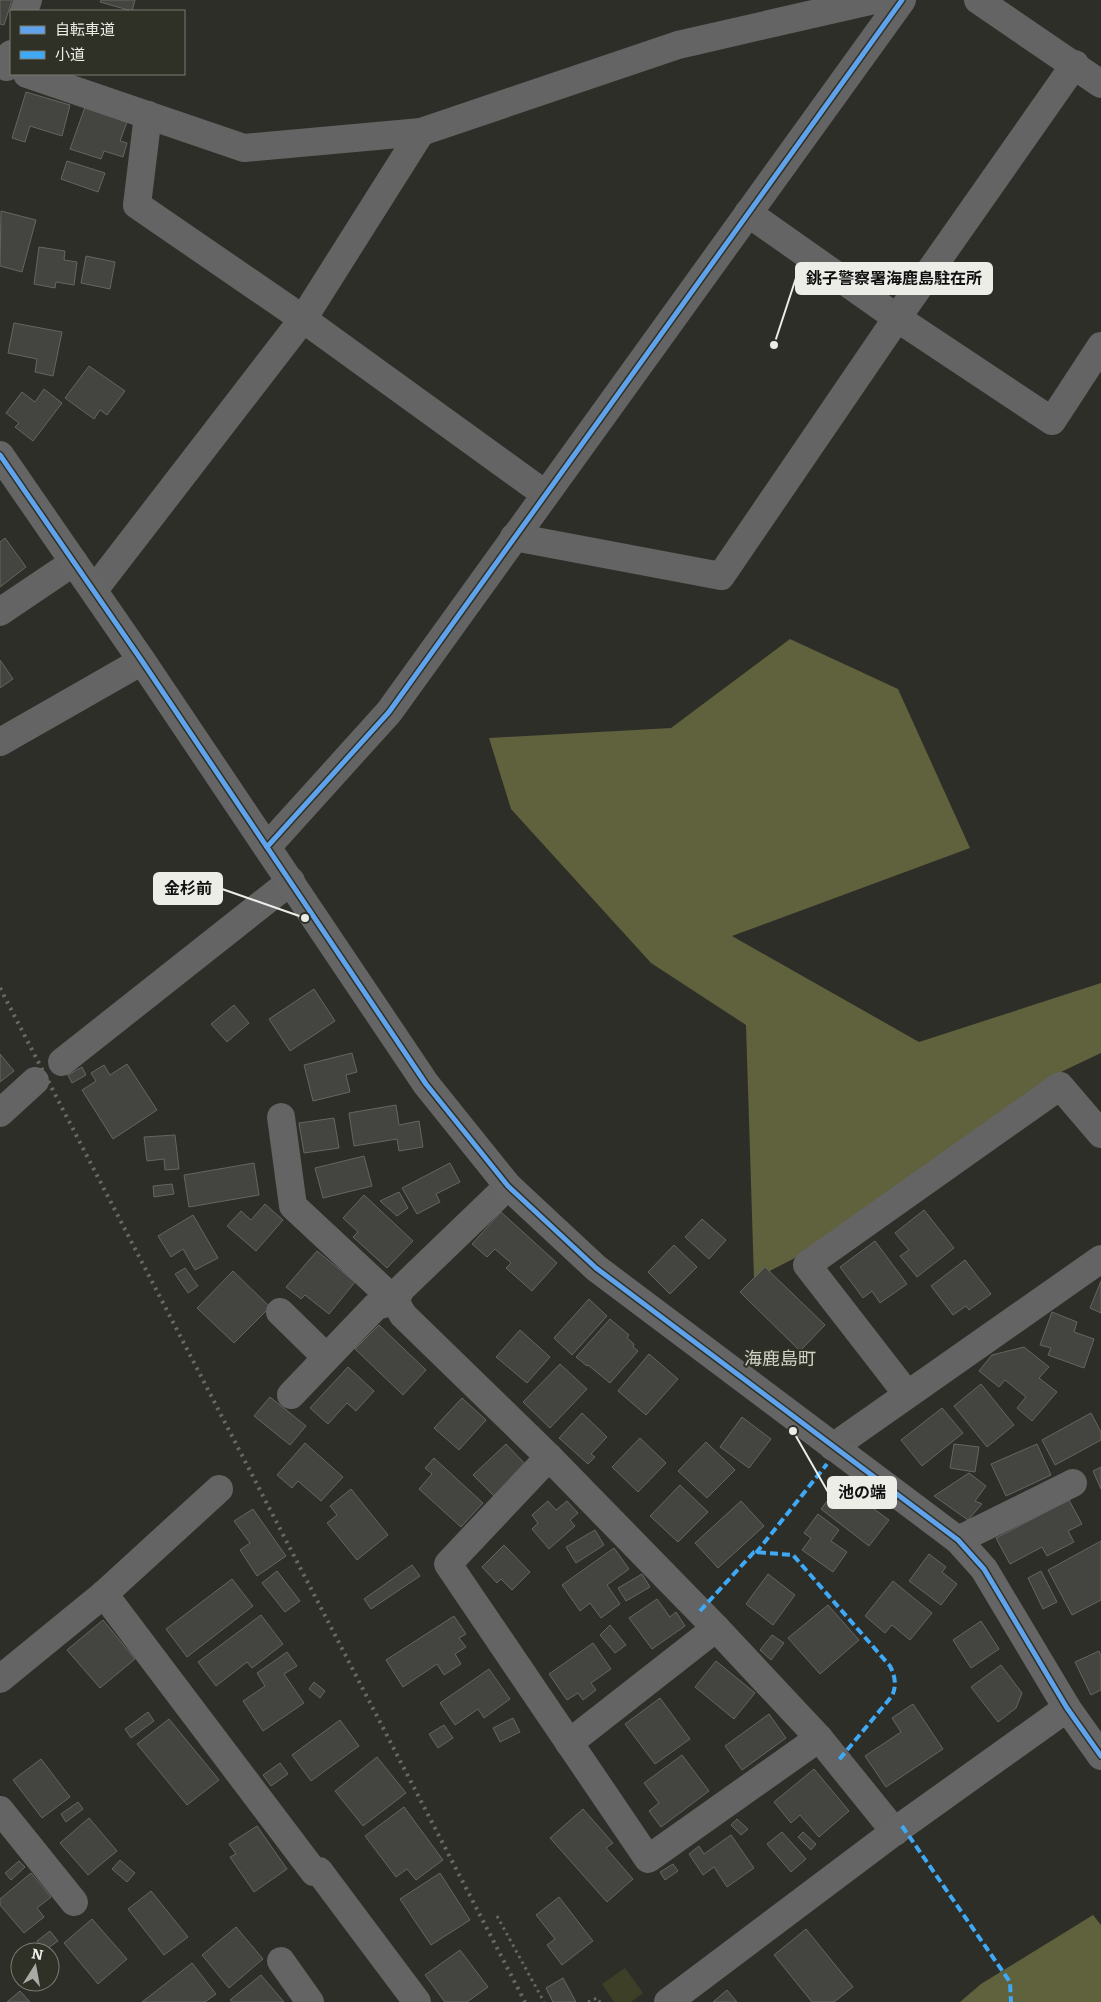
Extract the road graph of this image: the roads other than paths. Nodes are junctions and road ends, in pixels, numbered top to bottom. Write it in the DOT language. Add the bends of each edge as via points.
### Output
graph roads {
  1 [pos="874,0"];
  2 [pos="902,0"];
  3 [pos="978,0"];
  4 [pos="1075,64"];
  5 [pos="37,75"];
  6 [pos="1101,84"];
  7 [pos="148,114"];
  8 [pos="421,132"];
  9 [pos="748,213"];
  10 [pos="303,318"];
  11 [pos="897,318"];
  12 [pos="1101,346"];
  13 [pos="0,455"];
  14 [pos="545,494"];
  15 [pos="514,537"];
  16 [pos="74,562"];
  17 [pos="94,590"];
  18 [pos="0,612"];
  19 [pos="142,661"];
  20 [pos="0,742"];
  21 [pos="267,847"];
  22 [pos="291,881"];
  23 [pos="62,1062"];
  24 [pos="34,1081"];
  25 [pos="0,1113"];
  26 [pos="281,1117"];
  27 [pos="1101,1134"];
  28 [pos="508,1186"];
  29 [pos="1101,1259"];
  30 [pos="395,1301"];
  31 [pos="280,1312"];
  32 [pos="326,1357"];
  33 [pos="906,1394"];
  34 [pos="291,1395"];
  35 [pos="833,1447"];
  36 [pos="549,1457"];
  37 [pos="1073,1483"];
  38 [pos="219,1489"];
  39 [pos="958,1540"];
  40 [pos="104,1594"];
  41 [pos="716,1628"];
  42 [pos="0,1679"];
  43 [pos="1067,1708"];
  44 [pos="819,1738"];
  45 [pos="569,1743"];
  46 [pos="1101,1756"];
  47 [pos="0,1810"];
  48 [pos="895,1832"];
  49 [pos="74,1902"];
  50 [pos="281,1961"];
  51 [pos="310,2002"];
  52 [pos="417,2002"];
  53 [pos="668,2002"];
  1 -- 8 [label="street" via="678,45"];
  2 -- 9 [label="street"];
  3 -- 4 [label="street"];
  4 -- 6 [label="street"];
  4 -- 11 [label="street"];
  5 -- 7 [label="street"];
  7 -- 8 [label="street" via="244,148"];
  7 -- 10 [label="street" via="137,205"];
  8 -- 10 [label="street"];
  9 -- 11 [label="street"];
  9 -- 14 [label="street"];
  10 -- 14 [label="street"];
  10 -- 17 [label="street"];
  11 -- 12 [label="street" via="1052,420"];
  11 -- 15 [label="street" via="721,576"];
  13 -- 16 [label="street"];
  14 -- 15 [label="street"];
  15 -- 21 [label="street" via="389,712"];
  16 -- 17 [label="street"];
  16 -- 18 [label="street"];
  17 -- 19 [label="street"];
  19 -- 20 [label="street"];
  19 -- 21 [label="street"];
  21 -- 22 [label="street"];
  22 -- 23 [label="street"];
  22 -- 28 [label="street" via="426,1084"];
  24 -- 25 [label="street"];
  26 -- 30 [label="street" via="293,1206"];
  27 -- 33 [label="street" via="1060,1086 807,1265"];
  28 -- 30 [label="street" via="401,1289"];
  28 -- 35 [label="street" via="596,1268"];
  29 -- 33 [label="street"];
  30 -- 32 [label="street" via="376,1306"];
  30 -- 36 [label="street" via="403,1315"];
  31 -- 32 [label="street"];
  32 -- 34 [label="street"];
  33 -- 35 [label="street"];
  35 -- 39 [label="street"];
  36 -- 41 [label="street"];
  36 -- 45 [label="street" via="448,1564"];
  37 -- 39 [label="street"];
  38 -- 40 [label="street"];
  39 -- 43 [label="street" via="984,1569"];
  40 -- 42 [label="street"];
  40 -- 52 [label="street" via="314,1872 319,1871"];
  41 -- 44 [label="street"];
  41 -- 45 [label="street"];
  43 -- 46 [label="street"];
  43 -- 48 [label="street"];
  44 -- 45 [label="street" via="648,1859"];
  44 -- 48 [label="street"];
  47 -- 49 [label="street"];
  48 -- 53 [label="street"];
  50 -- 51 [label="street"];
}
